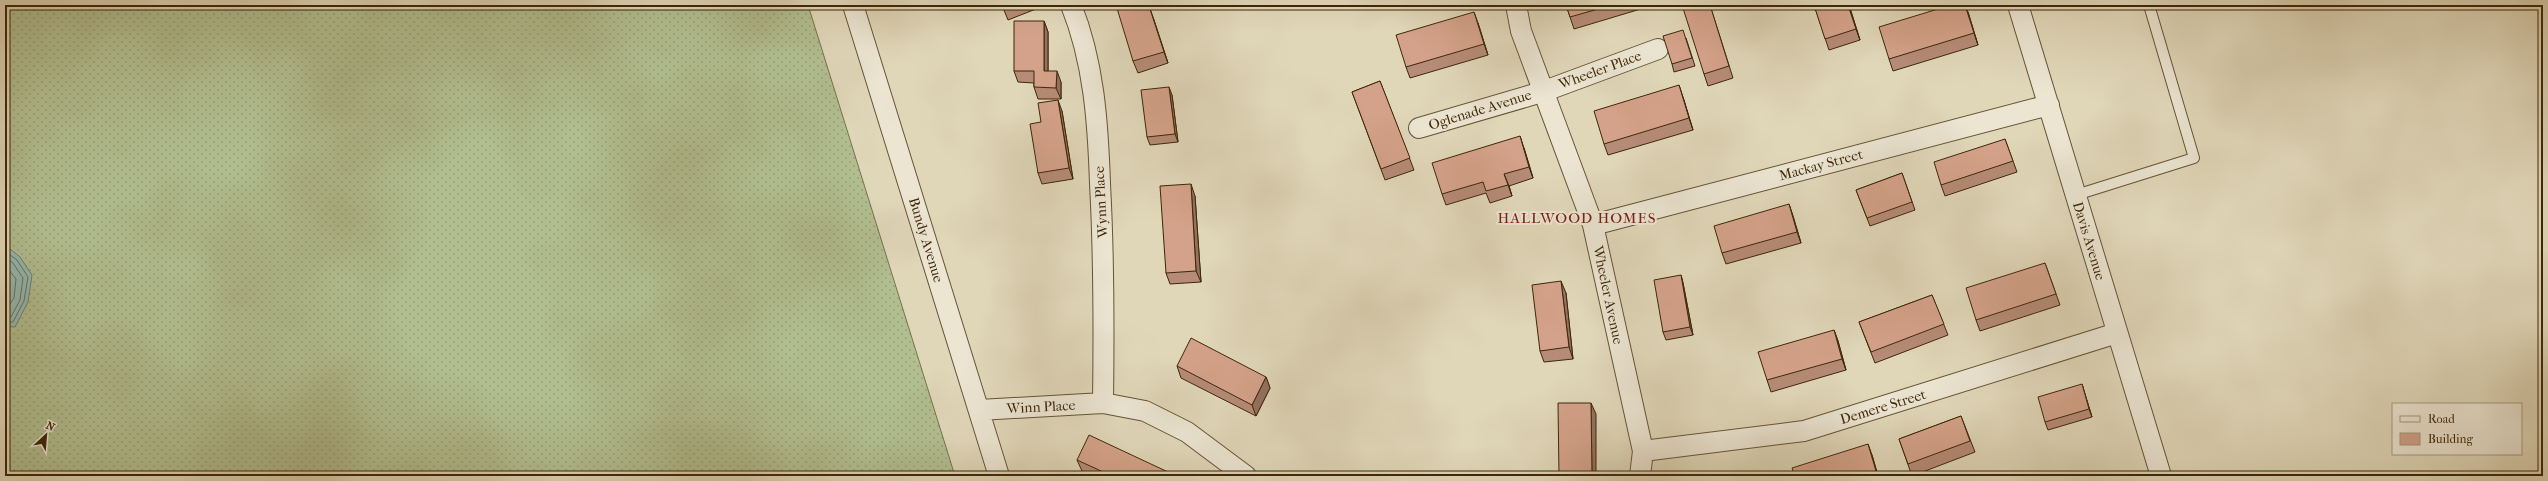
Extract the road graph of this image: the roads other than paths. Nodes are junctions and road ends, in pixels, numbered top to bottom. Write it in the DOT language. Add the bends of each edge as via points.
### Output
graph roads {
  1 [pos="853,5"];
  2 [pos="1072,5"];
  3 [pos="1516,5"];
  4 [pos="2018,5"];
  5 [pos="2149,5"];
  6 [pos="1658,49"];
  7 [pos="1542,92"];
  8 [pos="2049,105"];
  9 [pos="1419,128"];
  10 [pos="2076,195"];
  11 [pos="1593,225"];
  12 [pos="2117,333"];
  13 [pos="1103,403"];
  14 [pos="979,410"];
  15 [pos="1643,451"];
  16 [pos="999,476"];
  17 [pos="1246,476"];
  18 [pos="1640,476"];
  19 [pos="2161,476"];
  1 -- 14 [label="street, Bundy Avenue"];
  2 -- 13 [label="street, Wynn Place" via="1082,32 1097,109 1104,266"];
  3 -- 7 [label="street, Wheeler Avenue" via="1520,31"];
  4 -- 8 [label="street, Davis Avenue"];
  5 -- 10 [label="lane" via="2194,158"];
  6 -- 7 [label="street, Wheeler Place"];
  7 -- 9 [label="street, Oglenade Avenue"];
  7 -- 11 [label="street, Wheeler Avenue"];
  8 -- 10 [label="street, Davis Avenue"];
  8 -- 11 [label="street, Mackay Street"];
  10 -- 12 [label="street, Davis Avenue"];
  11 -- 15 [label="street, Wheeler Avenue"];
  12 -- 15 [label="street, Demere Street" via="1804,431"];
  12 -- 19 [label="street, Davis Avenue"];
  13 -- 14 [label="street, Winn Place"];
  13 -- 17 [label="street, Winn Place" via="1145,411 1187,432"];
  14 -- 16 [label="street, Bundy Avenue"];
  15 -- 18 [label="street, Wheeler Avenue"];
}
